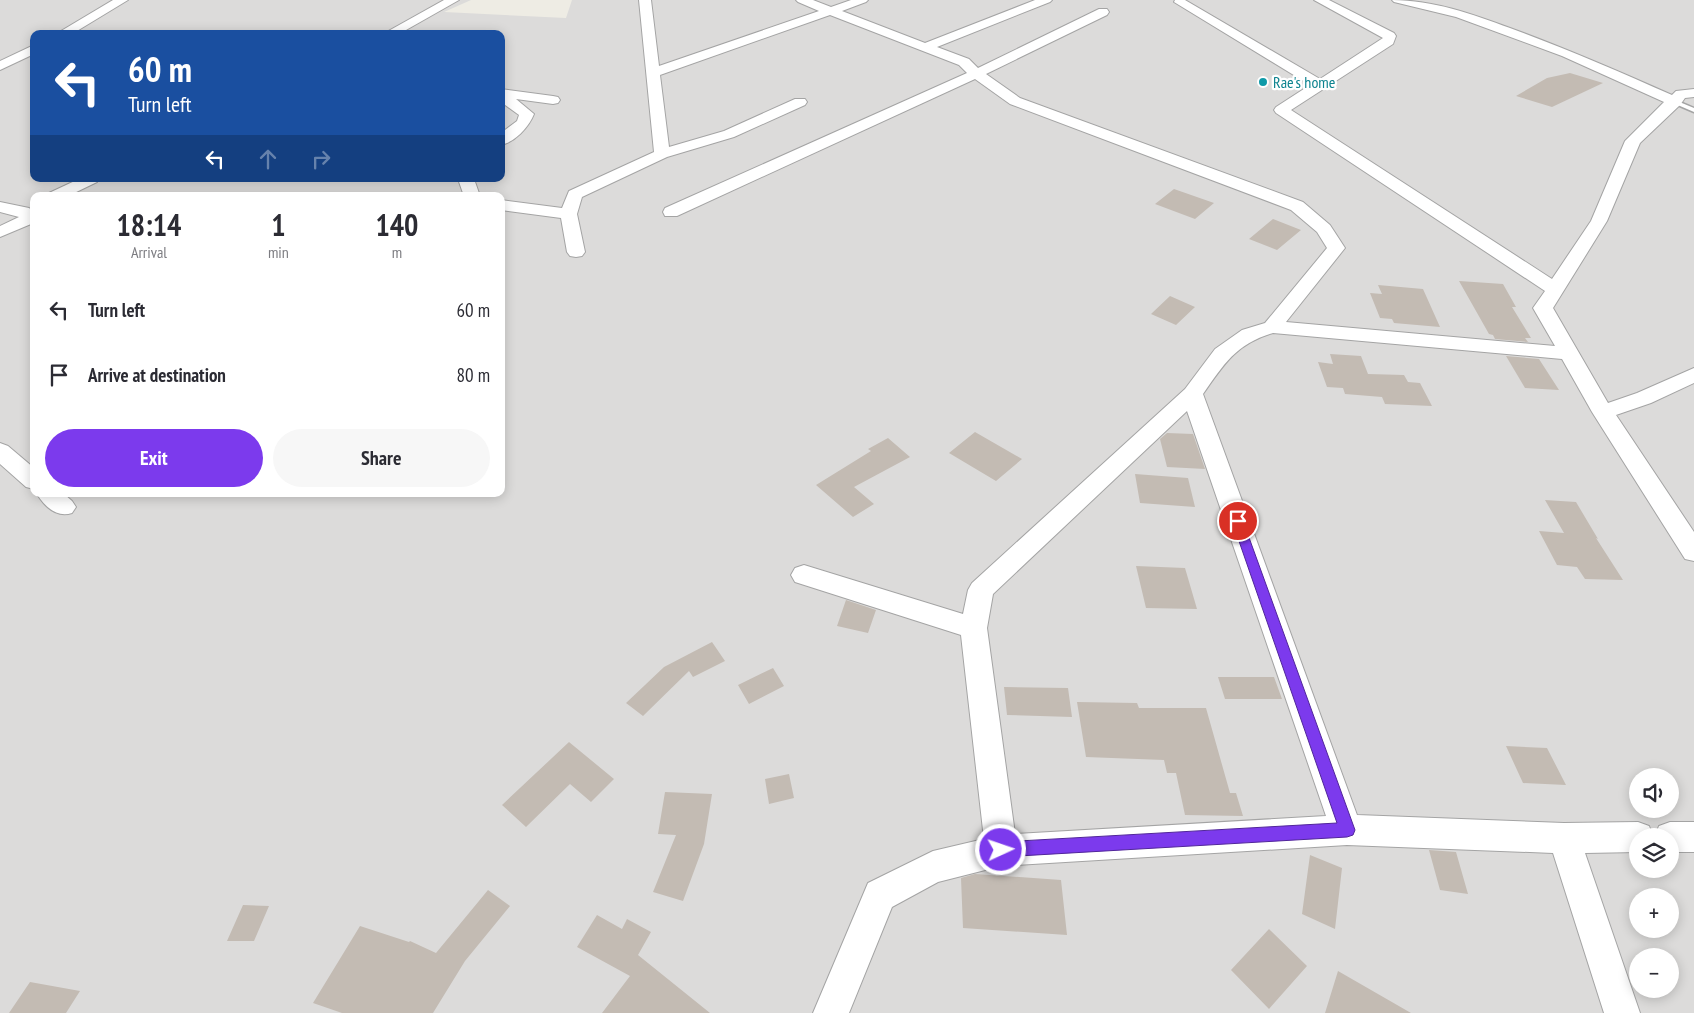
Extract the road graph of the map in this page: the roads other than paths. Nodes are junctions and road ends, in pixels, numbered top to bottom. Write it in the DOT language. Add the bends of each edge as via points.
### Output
graph roads {
  1 [pos="122,0"];
  2 [pos="453,0"];
  3 [pos="645,0"];
  4 [pos="802,0"];
  5 [pos="862,0"];
  6 [pos="1046,0"];
  7 [pos="1320,0"];
  8 [pos="1398,0"];
  9 [pos="1435,0"];
  10 [pos="1180,2"];
  11 [pos="832,11"];
  12 [pos="1103,12"];
  13 [pos="1460,14"];
  14 [pos="69,30"];
  15 [pos="397,30"];
  16 [pos="925,47"];
  17 [pos="30,51"];
  18 [pos="0,66"];
  19 [pos="653,73"];
  20 [pos="976,74"];
  21 [pos="1320,85"];
  22 [pos="1694,93"];
  23 [pos="505,94"];
  24 [pos="505,97"];
  25 [pos="553,100"];
  26 [pos="800,102"];
  27 [pos="1675,102"];
  28 [pos="1694,110"];
  29 [pos="505,138"];
  30 [pos="662,154"];
  31 [pos="85,182"];
  32 [pos="63,192"];
  33 [pos="505,206"];
  34 [pos="0,207"];
  35 [pos="671,212"];
  36 [pos="30,214"];
  37 [pos="569,214"];
  38 [pos="0,232"];
  39 [pos="576,252"];
  40 [pos="1556,290"];
  41 [pos="1272,327"];
  42 [pos="1569,353"];
  43 [pos="1694,375"];
  44 [pos="1192,394"];
  45 [pos="1603,412"];
  46 [pos="0,451"];
  47 [pos="30,477"];
  48 [pos="1694,552"];
  49 [pos="804,575"];
  50 [pos="974,628"];
  51 [pos="1347,830"];
  52 [pos="1629,837"];
  53 [pos="1679,837"];
  54 [pos="1694,837"];
  55 [pos="1564,838"];
  56 [pos="1001,850"];
  57 [pos="831,1013"];
  58 [pos="1622,1013"];
  1 -- 14 [label="street"];
  2 -- 15 [label="street"];
  3 -- 19 [label="street"];
  4 -- 11 [label="street"];
  5 -- 11 [label="street"];
  6 -- 16 [label="street"];
  7 -- 21 [label="street" via="1390,36 1390,41"];
  8 -- 13 [label="street"];
  9 -- 13 [label="street"];
  10 -- 21 [label="street"];
  11 -- 16 [label="street"];
  11 -- 19 [label="street"];
  12 -- 20 [label="street"];
  13 -- 27 [label="street" via="1567,53"];
  16 -- 20 [label="street" via="964,62"];
  17 -- 18 [label="street"];
  19 -- 30 [label="street"];
  20 -- 35 [label="street"];
  20 -- 41 [label="street" via="1015,100 1297,206 1324,229 1336,248"];
  21 -- 40 [label="street" via="1281,110"];
  22 -- 27 [label="street" via="1681,94"];
  23 -- 25 [label="street"];
  24 -- 29 [label="street" via="528,114 523,123"];
  26 -- 30 [label="street" via="729,134"];
  27 -- 28 [label="lane"];
  27 -- 40 [label="street" via="1633,141 1598,221"];
  30 -- 37 [label="street" via="575,194"];
  31 -- 32 [label="street"];
  33 -- 37 [label="street"];
  34 -- 36 [label="street"];
  36 -- 38 [label="street"];
  37 -- 39 [label="street"];
  40 -- 42 [label="street" via="1543,308"];
  41 -- 42 [label="street"];
  41 -- 44 [label="street" via="1249,334 1222,353"];
  42 -- 45 [label="street"];
  43 -- 45 [label="street"];
  44 -- 50 [label="street" via="980,590"];
  44 -- 51 [label="street"];
  45 -- 48 [label="street"];
  46 -- 47 [label="street"];
  49 -- 50 [label="street"];
  50 -- 56 [label="street"];
  51 -- 55 [label="street"];
  51 -- 56 [label="street"];
  52 -- 55 [label="street"];
  53 -- 54 [label="street"];
  55 -- 58 [label="street"];
  56 -- 57 [label="street" via="933,867 880,894"];
}
